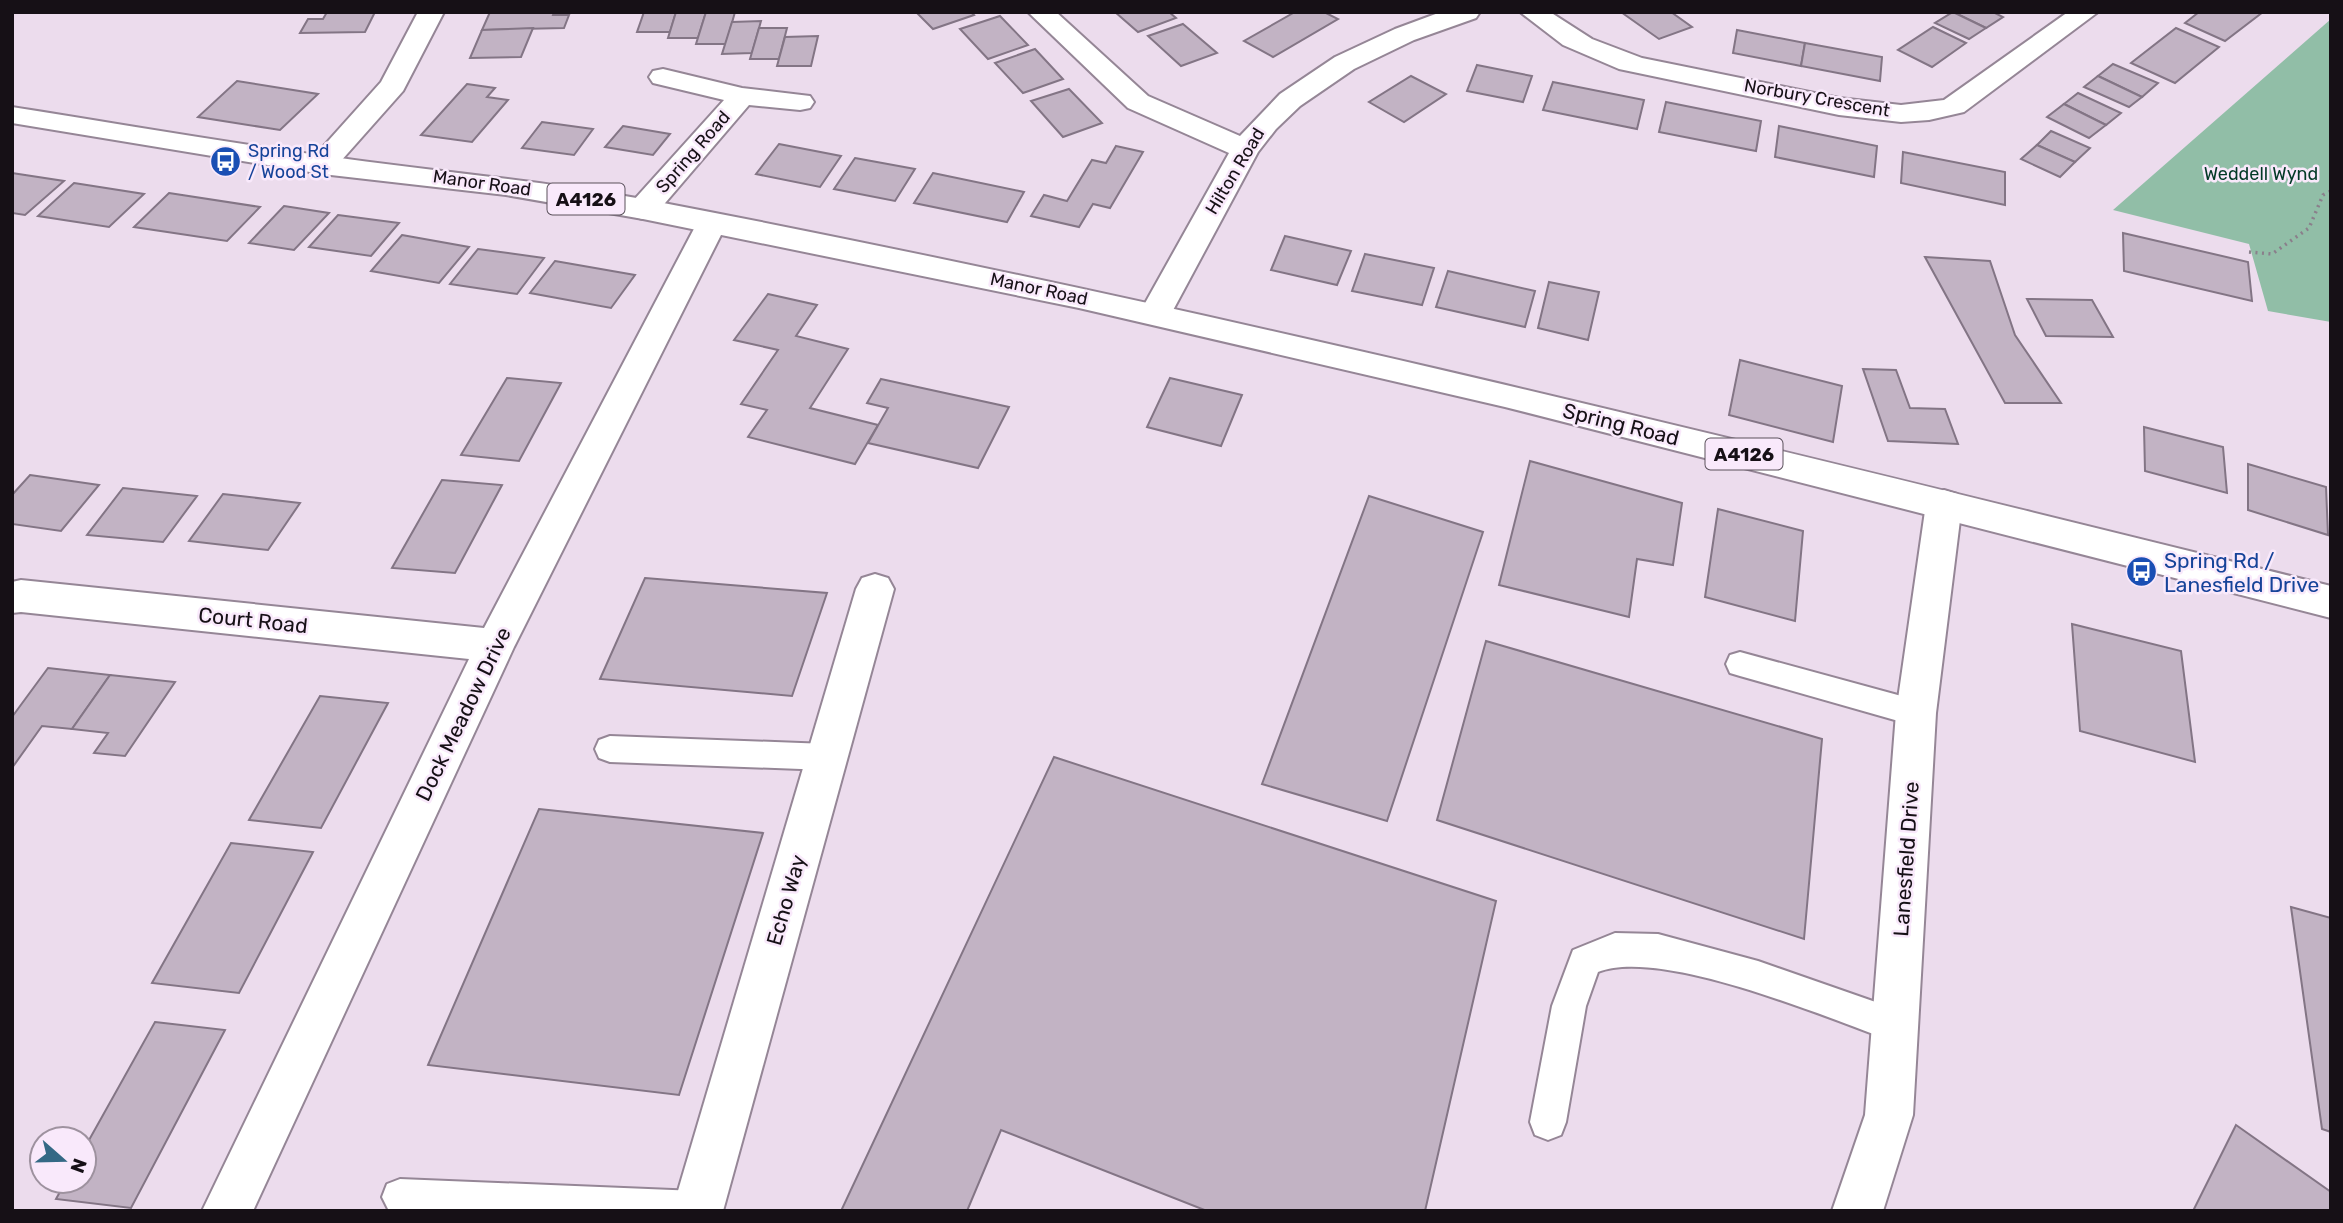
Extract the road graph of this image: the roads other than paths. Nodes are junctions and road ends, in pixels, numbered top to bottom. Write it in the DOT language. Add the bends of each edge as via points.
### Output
graph roads {
  1 [pos="430,12"];
  2 [pos="1041,12"];
  3 [pos="1533,12"];
  4 [pos="2085,12"];
  5 [pos="1452,14"];
  6 [pos="663,77"];
  7 [pos="742,96"];
  8 [pos="800,102"];
  9 [pos="12,115"];
  10 [pos="1245,149"];
  11 [pos="322,165"];
  12 [pos="643,209"];
  13 [pos="712,223"];
  14 [pos="1154,314"];
  15 [pos="1944,504"];
  16 [pos="875,589"];
  17 [pos="12,598"];
  18 [pos="2331,602"];
  19 [pos="495,645"];
  20 [pos="1740,664"];
  21 [pos="1916,713"];
  22 [pos="610,748"];
  23 [pos="827,757"];
  24 [pos="1895,1025"];
  25 [pos="1548,1122"];
  26 [pos="400,1197"];
  27 [pos="697,1210"];
  28 [pos="227,1211"];
  29 [pos="1857,1211"];
  1 -- 11 [label="street" via="393,85"];
  2 -- 10 [label="street" via="1138,102"];
  3 -- 4 [label="street, Norbury Crescent" via="1561,34 1617,60 1910,114 1954,106"];
  5 -- 10 [label="street, Hilton Road" via="1388,41 1307,84 1263,123"];
  6 -- 7 [label="street, Spring Road"];
  7 -- 8 [label="street, Spring Road"];
  7 -- 12 [label="street, Spring Road"];
  9 -- 11 [label="street, Manor Road / A4126"];
  10 -- 14 [label="street, Hilton Road"];
  11 -- 12 [label="street, Manor Road / A4126" via="506,186"];
  12 -- 13 [label="street, Manor Road / A4126"];
  13 -- 14 [label="street, Manor Road / A4126"];
  13 -- 19 [label="street, Dock Meadow Drive"];
  14 -- 15 [label="street, Spring Road / A4126"];
  15 -- 18 [label="street, Spring Road / A4126"];
  15 -- 21 [label="street, Lanesfield Drive"];
  16 -- 23 [label="street, Echo Way"];
  17 -- 19 [label="street, Court Road"];
  19 -- 28 [label="street, Dock Meadow Drive"];
  20 -- 21 [label="lane"];
  21 -- 24 [label="street, Lanesfield Drive"];
  22 -- 23 [label="lane"];
  23 -- 27 [label="street, Echo Way"];
  24 -- 25 [label="lane" via="1758,977 1658,950 1615,949 1585,961 1569,1006"];
  24 -- 29 [label="street, Lanesfield Drive" via="1889,1115"];
  26 -- 27 [label="lane"];
}
